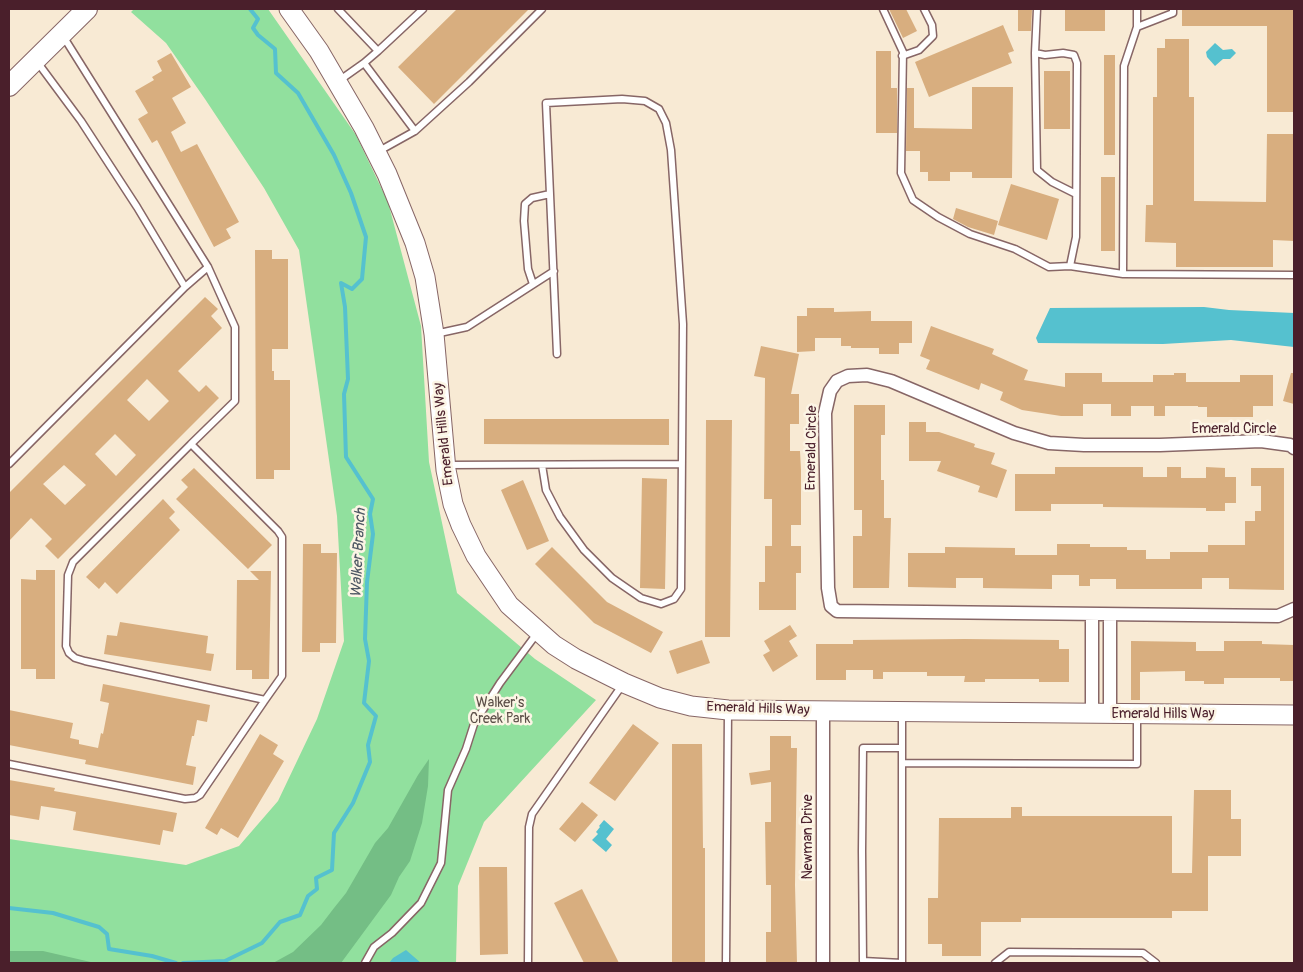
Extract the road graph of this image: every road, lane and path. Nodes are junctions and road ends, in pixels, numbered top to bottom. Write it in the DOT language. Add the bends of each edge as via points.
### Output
graph roads {
  1 [pos="87,9"];
  2 [pos="289,9"];
  3 [pos="338,9"];
  4 [pos="423,9"];
  5 [pos="542,9"];
  6 [pos="883,9"];
  7 [pos="924,9"];
  8 [pos="1037,9"];
  9 [pos="1136,9"];
  10 [pos="1173,9"];
  11 [pos="1137,27"];
  12 [pos="62,34"];
  13 [pos="378,51"];
  14 [pos="1035,53"];
  15 [pos="902,56"];
  16 [pos="35,60"];
  17 [pos="364,64"];
  18 [pos="337,82"];
  19 [pos="9,86"];
  20 [pos="415,131"];
  21 [pos="376,152"];
  22 [pos="550,194"];
  23 [pos="1076,194"];
  24 [pos="1070,266"];
  25 [pos="208,267"];
  26 [pos="554,271"];
  27 [pos="1123,274"];
  28 [pos="1294,275"];
  29 [pos="533,284"];
  30 [pos="185,287"];
  31 [pos="434,334"];
  32 [pos="557,354"];
  33 [pos="191,444"];
  34 [pos="1294,448"];
  35 [pos="9,464"];
  36 [pos="681,464"];
  37 [pos="445,465"];
  38 [pos="542,465"];
  39 [pos="1294,609"];
  40 [pos="1092,615"];
  41 [pos="1110,615"];
  42 [pos="539,632"];
  43 [pos="624,683"];
  44 [pos="265,700"];
  45 [pos="728,710"];
  46 [pos="823,711"];
  47 [pos="902,712"];
  48 [pos="1101,714"];
  49 [pos="1137,714"];
  50 [pos="1294,715"];
  51 [pos="902,748"];
  52 [pos="902,763"];
  53 [pos="9,764"];
  54 [pos="365,963"];
  55 [pos="528,963"];
  56 [pos="726,963"];
  57 [pos="823,963"];
  58 [pos="902,963"];
  59 [pos="995,963"];
  60 [pos="1156,963"];
  1 -- 12 [label="main road"];
  2 -- 18 [label="street, Emerald Hills Way"];
  3 -- 13 [label="lane"];
  4 -- 13 [label="lane"];
  5 -- 20 [label="lane"];
  6 -- 15 [label="lane"];
  7 -- 15 [label="lane" via="932,25 933,36 919,50"];
  8 -- 14 [label="lane"];
  9 -- 11 [label="lane"];
  10 -- 11 [label="lane" via="1173,13"];
  11 -- 27 [label="lane" via="1124,66"];
  12 -- 16 [label="main road"];
  12 -- 25 [label="lane"];
  13 -- 17 [label="lane"];
  14 -- 23 [label="lane" via="1037,170"];
  14 -- 23 [label="lane" via="1074,55 1077,64"];
  15 -- 24 [label="lane" via="901,173 913,200 938,218 970,234 1015,249 1050,266"];
  16 -- 19 [label="main road"];
  16 -- 30 [label="lane" via="81,121"];
  17 -- 18 [label="lane"];
  17 -- 20 [label="lane"];
  18 -- 21 [label="street, Emerald Hills Way"];
  20 -- 21 [label="lane"];
  21 -- 31 [label="street, Emerald Hills Way" via="415,243 425,277"];
  22 -- 26 [label="lane"];
  22 -- 29 [label="lane" via="532,198 525,204 528,269"];
  22 -- 36 [label="lane" via="546,103 622,99 645,101 659,109 666,123 671,150 683,324"];
  23 -- 24 [label="lane" via="1076,237"];
  24 -- 27 [label="lane"];
  25 -- 30 [label="lane"];
  25 -- 33 [label="lane" via="236,327 235,401"];
  26 -- 29 [label="lane"];
  26 -- 32 [label="lane"];
  27 -- 28 [label="lane"];
  29 -- 31 [label="lane" via="467,327"];
  30 -- 35 [label="lane"];
  31 -- 37 [label="street, Emerald Hills Way"];
  33 -- 44 [label="lane" via="282,537 282,676"];
  33 -- 44 [label="lane" via="73,562 68,575 66,646 75,658 85,661"];
  34 -- 40 [label="street, Emerald Circle" via="1261,441 1160,445 1049,442 1014,433 891,381 867,375 848,376 837,381 830,390 826,413 828,588 831,606 837,611 849,612"];
  36 -- 38 [label="lane"];
  36 -- 38 [label="lane" via="681,589 674,599 661,604 641,598 612,578 584,550 560,517 546,490"];
  37 -- 38 [label="lane"];
  37 -- 42 [label="street, Emerald Hills Way" via="460,525 476,556 509,605"];
  39 -- 41 [label="street, Emerald Circle" via="1278,616"];
  40 -- 41 [label="street, Emerald Circle"];
  40 -- 48 [label="street"];
  41 -- 48 [label="street"];
  42 -- 43 [label="street, Emerald Hills Way" via="576,659"];
  42 -- 54 [label="lane" via="474,724 448,790 441,863 421,903 374,947"];
  43 -- 45 [label="street, Emerald Hills Way" via="660,698"];
  43 -- 55 [label="lane" via="532,814 529,827"];
  44 -- 53 [label="lane" via="195,798"];
  45 -- 46 [label="street, Emerald Hills Way"];
  45 -- 56 [label="lane"];
  46 -- 47 [label="street, Emerald Hills Way"];
  46 -- 57 [label="street, Newman Drive"];
  47 -- 48 [label="street, Emerald Hills Way"];
  47 -- 51 [label="lane"];
  48 -- 49 [label="street, Emerald Hills Way"];
  49 -- 50 [label="street, Emerald Hills Way"];
  49 -- 52 [label="lane" via="1137,764"];
  51 -- 52 [label="lane"];
  51 -- 58 [label="lane" via="863,748 862,860 863,962"];
  52 -- 58 [label="lane"];
  59 -- 60 [label="lane" via="1009,952 1018,952 1143,953"];
}
